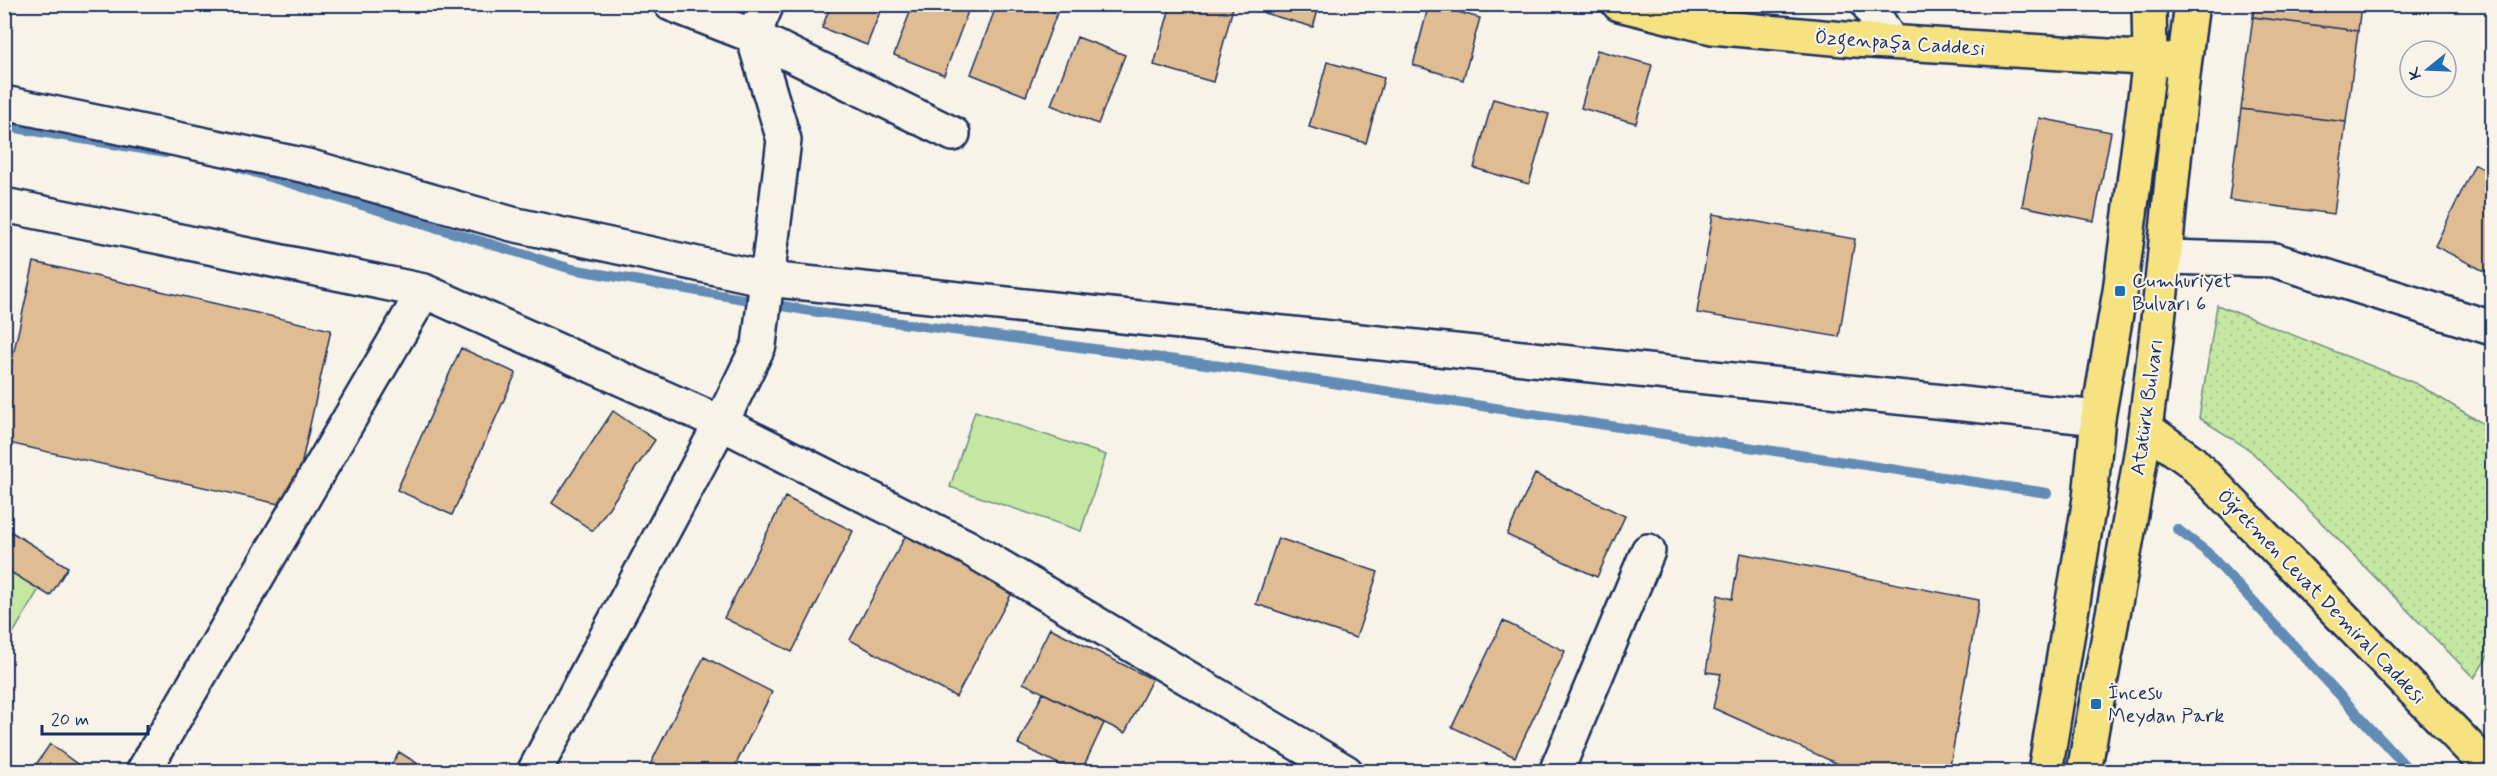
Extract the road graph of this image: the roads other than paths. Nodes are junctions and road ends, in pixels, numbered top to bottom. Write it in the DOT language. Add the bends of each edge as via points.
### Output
graph roads {
  1 [pos="671,4"];
  2 [pos="767,4"];
  3 [pos="1619,4"];
  4 [pos="1868,4"];
  5 [pos="2149,4"];
  6 [pos="2192,4"];
  7 [pos="753,36"];
  8 [pos="1892,42"];
  9 [pos="2150,59"];
  10 [pos="2184,60"];
  11 [pos="4,103"];
  12 [pos="953,134"];
  13 [pos="4,206"];
  14 [pos="2166,257"];
  15 [pos="767,279"];
  16 [pos="424,291"];
  17 [pos="2493,328"];
  18 [pos="2098,418"];
  19 [pos="721,423"];
  20 [pos="2145,428"];
  21 [pos="1648,552"];
  22 [pos="1315,763"];
  23 [pos="143,771"];
  24 [pos="534,771"];
  25 [pos="1346,771"];
  26 [pos="1556,771"];
  27 [pos="2045,771"];
  28 [pos="2084,771"];
  29 [pos="2493,771"];
  1 -- 7 [label="street"];
  2 -- 7 [label="street"];
  3 -- 8 [label="main road, Özgenpaşa Caddesi" via="1712,27"];
  4 -- 8 [label="street"];
  5 -- 9 [label="main road"];
  6 -- 10 [label="main road, Atatürk Bulvarı"];
  7 -- 12 [label="street"];
  7 -- 15 [label="street" via="784,140"];
  8 -- 9 [label="main road, Özgenpaşa Caddesi"];
  9 -- 10 [label="main road, Özgenpaşa Caddesi"];
  9 -- 18 [label="main road" via="2120,291"];
  10 -- 14 [label="main road, Atatürk Bulvarı"];
  11 -- 15 [label="street" via="307,166 513,224"];
  13 -- 16 [label="street"];
  14 -- 17 [label="street" via="2274,260"];
  14 -- 20 [label="main road, Atatürk Bulvarı"];
  15 -- 18 [label="street"];
  15 -- 19 [label="street" via="759,345"];
  16 -- 19 [label="street"];
  16 -- 23 [label="street"];
  18 -- 27 [label="main road" via="2090,498"];
  19 -- 22 [label="street" via="967,547"];
  19 -- 24 [label="street"];
  20 -- 28 [label="main road, Atatürk Bulvarı"];
  20 -- 29 [label="main road, Öğretmen Cevat Demiral Caddesi" via="2191,461"];
  21 -- 26 [label="street"];
  22 -- 25 [label="street"];
}
